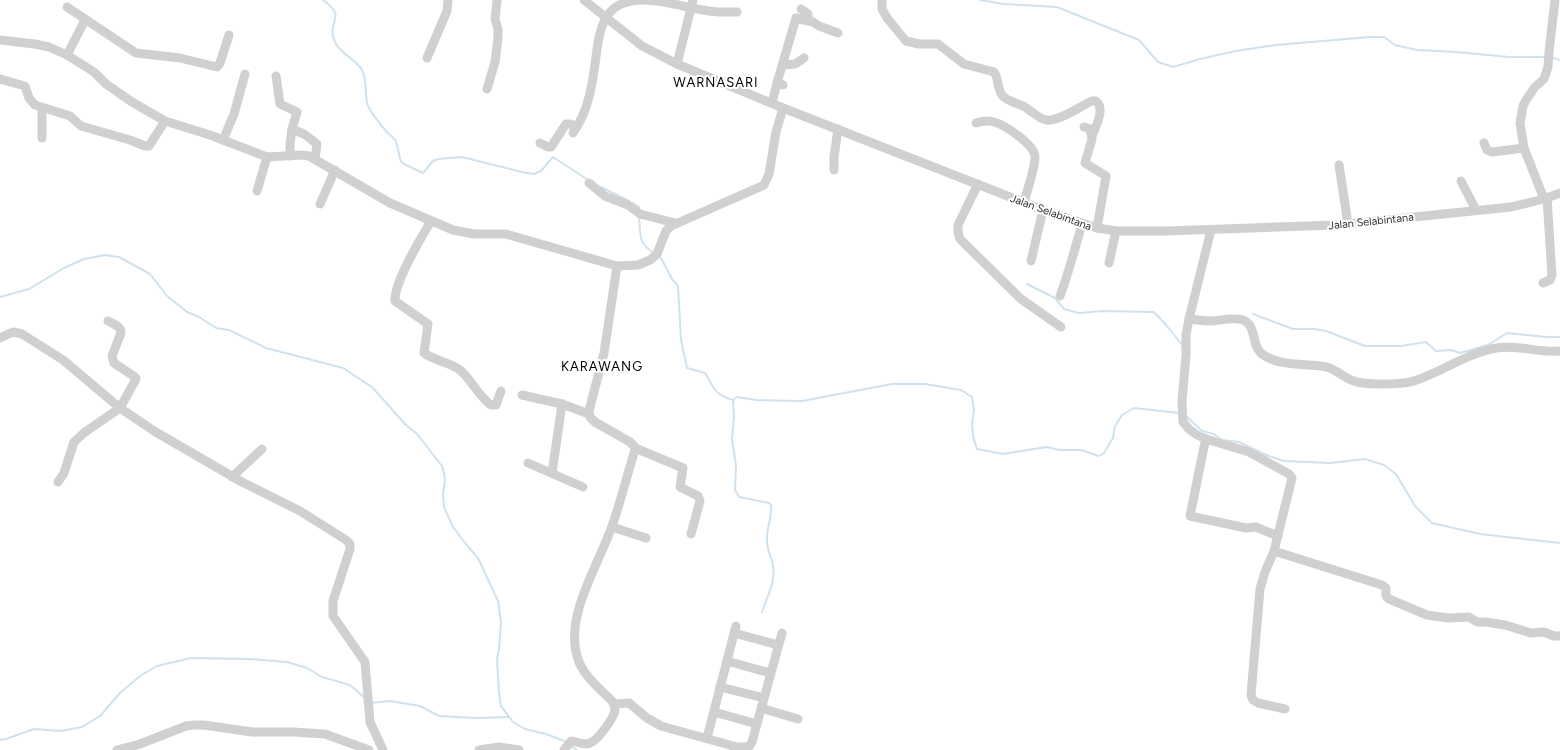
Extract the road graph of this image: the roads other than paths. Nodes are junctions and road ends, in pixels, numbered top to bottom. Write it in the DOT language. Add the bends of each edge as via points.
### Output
graph roads {
  1 [pos="448,0"];
  2 [pos="584,0"];
  3 [pos="882,0"];
  4 [pos="1555,0"];
  5 [pos="500,1"];
  6 [pos="693,4"];
  7 [pos="67,7"];
  8 [pos="801,9"];
  9 [pos="737,12"];
  10 [pos="605,17"];
  11 [pos="85,20"];
  12 [pos="808,21"];
  13 [pos="838,33"];
  14 [pos="229,35"];
  15 [pos="0,40"];
  16 [pos="67,55"];
  17 [pos="427,58"];
  18 [pos="804,58"];
  19 [pos="677,64"];
  20 [pos="783,65"];
  21 [pos="245,74"];
  22 [pos="276,76"];
  23 [pos="0,79"];
  24 [pos="487,90"];
  25 [pos="772,103"];
  26 [pos="42,108"];
  27 [pos="783,108"];
  28 [pos="165,121"];
  29 [pos="976,123"];
  30 [pos="1084,127"];
  31 [pos="292,129"];
  32 [pos="838,129"];
  33 [pos="1092,136"];
  34 [pos="42,138"];
  35 [pos="223,140"];
  36 [pos="540,143"];
  37 [pos="1484,143"];
  38 [pos="1524,148"];
  39 [pos="267,156"];
  40 [pos="290,156"];
  41 [pos="315,159"];
  42 [pos="1339,165"];
  43 [pos="335,170"];
  44 [pos="834,170"];
  45 [pos="1462,181"];
  46 [pos="589,183"];
  47 [pos="978,184"];
  48 [pos="257,191"];
  49 [pos="1560,193"];
  50 [pos="1545,198"];
  51 [pos="1024,203"];
  52 [pos="320,204"];
  53 [pos="1043,210"];
  54 [pos="1476,210"];
  55 [pos="431,221"];
  56 [pos="675,223"];
  57 [pos="1082,224"];
  58 [pos="1348,224"];
  59 [pos="1097,228"];
  60 [pos="1211,230"];
  61 [pos="1116,231"];
  62 [pos="1031,261"];
  63 [pos="1109,263"];
  64 [pos="617,266"];
  65 [pos="1543,282"];
  66 [pos="1060,296"];
  67 [pos="1188,319"];
  68 [pos="108,321"];
  69 [pos="1061,327"];
  70 [pos="0,338"];
  71 [pos="1560,351"];
  72 [pos="501,391"];
  73 [pos="522,395"];
  74 [pos="562,404"];
  75 [pos="120,408"];
  76 [pos="589,414"];
  77 [pos="1206,440"];
  78 [pos="262,448"];
  79 [pos="635,448"];
  80 [pos="528,463"];
  81 [pos="552,473"];
  82 [pos="232,477"];
  83 [pos="58,482"];
  84 [pos="583,487"];
  85 [pos="612,527"];
  86 [pos="691,534"];
  87 [pos="1278,536"];
  88 [pos="646,538"];
  89 [pos="1274,551"];
  90 [pos="782,633"];
  91 [pos="1560,636"];
  92 [pos="778,645"];
  93 [pos="727,661"];
  94 [pos="770,673"];
  95 [pos="720,687"];
  96 [pos="764,698"];
  97 [pos="614,704"];
  98 [pos="761,708"];
  99 [pos="1285,709"];
  100 [pos="714,712"];
  101 [pos="798,719"];
  102 [pos="757,724"];
  103 [pos="707,738"];
  104 [pos="117,750"];
  105 [pos="369,750"];
  106 [pos="382,750"];
  107 [pos="479,750"];
  108 [pos="519,750"];
  109 [pos="564,750"];
  1 -- 17 [label="street" via="447,11"];
  2 -- 10 [label="street, Jalan Selabintana"];
  3 -- 33 [label="street" via="881,5 887,18 906,41 938,44 964,64 994,72 1002,96 1040,117 1054,119 1096,101 1100,104 1100,113"];
  4 -- 38 [label="street" via="1547,71 1544,79 1530,93 1521,113"];
  5 -- 24 [label="street" via="495,19 498,38 495,62"];
  6 -- 9 [label="street" via="719,12"];
  6 -- 10 [label="street" via="637,0 619,5"];
  6 -- 19 [label="street"];
  7 -- 11 [label="street"];
  8 -- 12 [label="street" via="808,14"];
  10 -- 19 [label="street, Jalan Selabintana" via="642,46"];
  10 -- 36 [label="street" via="598,39 590,96 582,120 575,130 567,124 551,147"];
  11 -- 14 [label="street" via="136,53 180,58 216,67 219,65"];
  11 -- 16 [label="street"];
  12 -- 13 [label="street"];
  12 -- 20 [label="street" via="796,19"];
  15 -- 16 [label="street" via="35,44"];
  16 -- 28 [label="street" via="138,106"];
  18 -- 20 [label="street" via="794,64"];
  19 -- 25 [label="street, Jalan Selabintana"];
  20 -- 25 [label="street" via="780,84"];
  21 -- 35 [label="street" via="234,114"];
  22 -- 31 [label="street" via="280,104 297,113"];
  23 -- 26 [label="street" via="25,86 32,102"];
  25 -- 27 [label="street, Jalan Selabintana"];
  26 -- 28 [label="street" via="70,116 81,126 147,147"];
  26 -- 34 [label="street"];
  27 -- 32 [label="street, Jalan Selabintana"];
  27 -- 56 [label="street" via="769,174 764,185"];
  28 -- 35 [label="street"];
  29 -- 51 [label="street" via="995,122 1032,148 1035,158"];
  30 -- 33 [label="street" via="1090,129"];
  31 -- 40 [label="street"];
  31 -- 41 [label="street" via="317,144"];
  32 -- 44 [label="street"];
  32 -- 47 [label="street, Jalan Selabintana"];
  33 -- 59 [label="street" via="1085,163 1106,176"];
  35 -- 39 [label="street"];
  37 -- 38 [label="street" via="1487,150 1492,152"];
  38 -- 50 [label="street"];
  39 -- 40 [label="street"];
  39 -- 48 [label="street"];
  40 -- 41 [label="street" via="305,155"];
  41 -- 43 [label="street"];
  42 -- 58 [label="street"];
  43 -- 52 [label="street"];
  43 -- 55 [label="street" via="390,203"];
  45 -- 54 [label="street"];
  46 -- 56 [label="street" via="605,196 628,205 640,214"];
  47 -- 51 [label="street, Jalan Selabintana"];
  47 -- 69 [label="street" via="958,225 960,239 1021,299"];
  49 -- 50 [label="street, Jalan Selabintana"];
  50 -- 54 [label="street, Jalan Selabintana" via="1511,207"];
  50 -- 65 [label="street" via="1552,275 1550,280"];
  51 -- 53 [label="street, Jalan Selabintana"];
  53 -- 57 [label="street, Jalan Selabintana"];
  53 -- 62 [label="street"];
  54 -- 58 [label="street, Jalan Selabintana"];
  55 -- 64 [label="street" via="468,234 506,234"];
  55 -- 72 [label="street" via="410,256 395,301 428,324 424,353 461,371 490,405 498,403"];
  56 -- 64 [label="street" via="666,231 659,250 650,260"];
  57 -- 59 [label="street, Jalan Selabintana"];
  57 -- 66 [label="street"];
  58 -- 60 [label="street, Jalan Selabintana"];
  59 -- 61 [label="street, Jalan Selabintana"];
  60 -- 61 [label="street, Jalan Selabintana"];
  60 -- 67 [label="street"];
  61 -- 63 [label="street"];
  64 -- 76 [label="street" via="604,353 590,401"];
  67 -- 71 [label="street" via="1244,320 1253,332 1257,349 1266,356 1278,361 1327,367 1354,381 1367,383 1395,384 1414,381 1465,358 1496,348"];
  67 -- 77 [label="street" via="1183,422"];
  68 -- 75 [label="street" via="121,329 112,356 114,363 136,378"];
  70 -- 75 [label="street" via="13,332 22,334 63,360"];
  73 -- 74 [label="street"];
  74 -- 76 [label="street"];
  74 -- 81 [label="street"];
  75 -- 82 [label="street"];
  75 -- 83 [label="street" via="74,442 64,474"];
  76 -- 79 [label="street" via="595,422 628,440"];
  77 -- 87 [label="street" via="1249,452 1291,476 1292,481"];
  77 -- 87 [label="street" via="1190,516 1246,528 1256,527"];
  78 -- 82 [label="street"];
  79 -- 85 [label="street"];
  79 -- 86 [label="street" via="683,468 680,487 698,496 700,501"];
  80 -- 81 [label="street"];
  81 -- 84 [label="street"];
  82 -- 106 [label="street" via="300,511 337,533 350,544 333,601 333,616 365,662 370,722"];
  85 -- 88 [label="street"];
  85 -- 97 [label="street" via="582,598 575,640 577,657 584,673"];
  87 -- 89 [label="street"];
  89 -- 91 [label="street" via="1382,585 1386,587 1386,596 1389,599 1427,616 1469,617 1478,622"];
  89 -- 99 [label="street" via="1260,589 1251,695 1253,700"];
  90 -- 92 [label="street"];
  92 -- 93 [label="street" via="735,630"];
  92 -- 94 [label="street"];
  93 -- 94 [label="street"];
  93 -- 95 [label="street"];
  94 -- 96 [label="street"];
  95 -- 96 [label="street"];
  95 -- 100 [label="street"];
  96 -- 98 [label="street"];
  97 -- 103 [label="street" via="628,702 652,722"];
  97 -- 109 [label="street" via="615,711 612,717 593,742 587,744 571,741"];
  98 -- 101 [label="street"];
  98 -- 102 [label="street"];
  100 -- 102 [label="street"];
  100 -- 103 [label="street"];
  102 -- 103 [label="street" via="749,747 737,747"];
  104 -- 105 [label="street" via="195,725 252,732 325,734"];
  107 -- 108 [label="street" via="499,747"];
}
